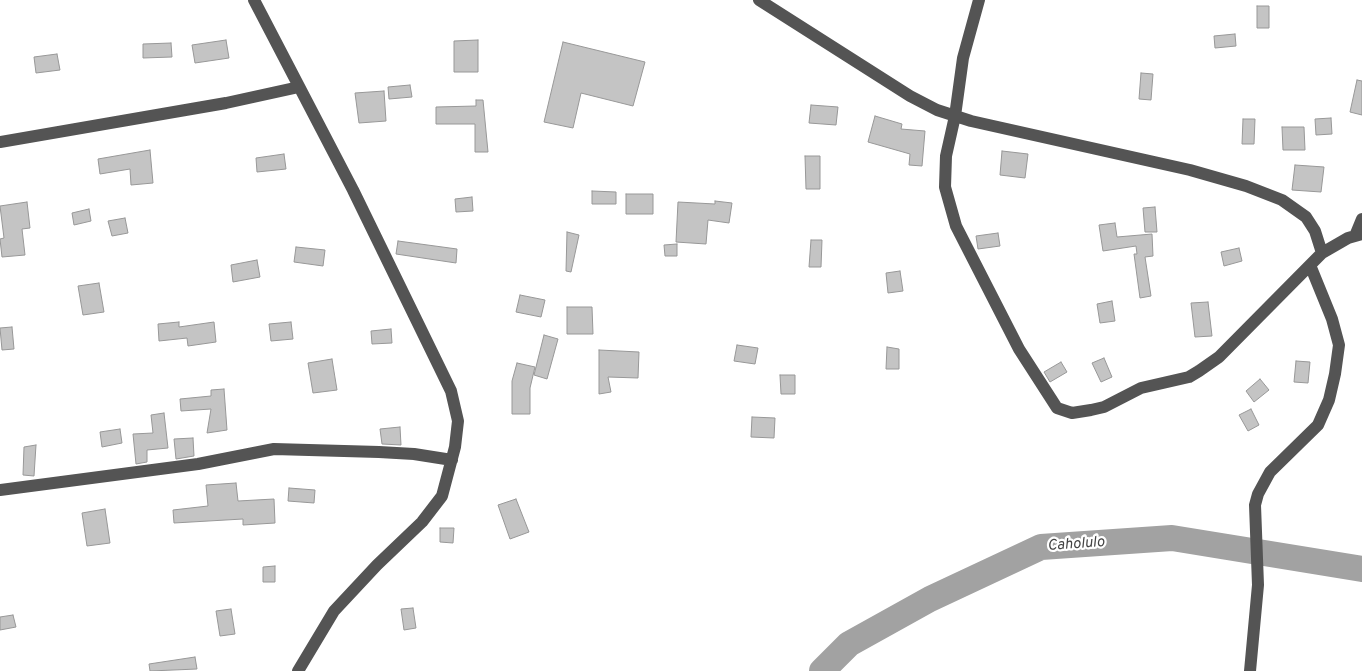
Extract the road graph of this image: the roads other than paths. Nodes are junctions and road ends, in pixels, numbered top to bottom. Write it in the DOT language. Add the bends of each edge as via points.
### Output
graph roads {
  1 [pos="254,0"];
  2 [pos="759,0"];
  3 [pos="979,0"];
  4 [pos="299,87"];
  5 [pos="955,116"];
  6 [pos="0,142"];
  7 [pos="1362,219"];
  8 [pos="1359,235"];
  9 [pos="1322,253"];
  10 [pos="1310,265"];
  11 [pos="452,460"];
  12 [pos="0,490"];
  13 [pos="298,671"];
  14 [pos="1250,671"];
  1 -- 4 [label="street"];
  2 -- 5 [label="street" via="910,96"];
  3 -- 5 [label="street" via="963,58"];
  4 -- 6 [label="street" via="226,103"];
  4 -- 11 [label="street" via="451,391 458,422"];
  5 -- 9 [label="street" via="1246,186 1298,208 1306,216"];
  5 -- 10 [label="street" via="946,156 945,187 956,226 1019,349 1057,408 1064,412 1104,407 1141,388 1189,377 1219,357"];
  7 -- 8 [label="street"];
  8 -- 9 [label="street"];
  9 -- 10 [label="street"];
  10 -- 14 [label="street" via="1339,345 1336,374 1318,425 1270,472 1258,494 1255,505 1258,585"];
  11 -- 12 [label="street" via="388,452 274,449 198,464"];
  11 -- 13 [label="street" via="442,496 422,522 334,612"];
}
